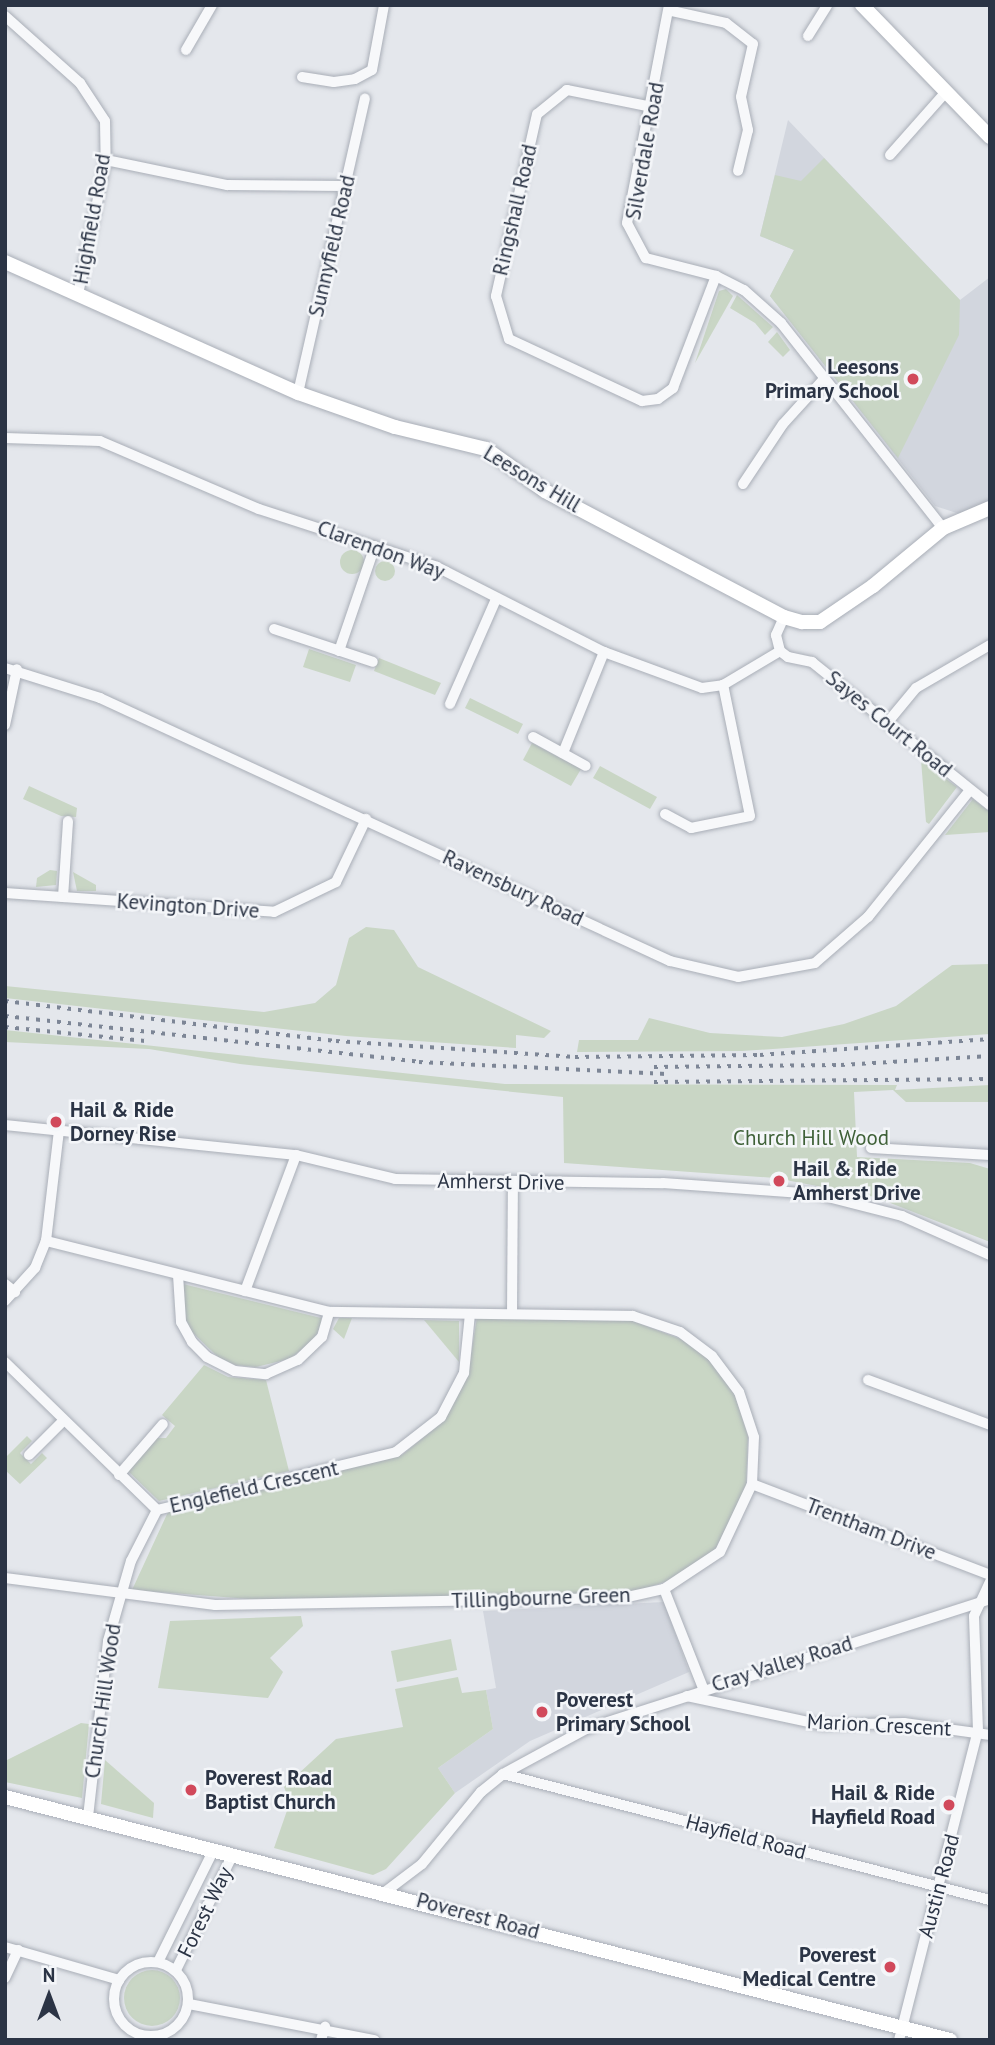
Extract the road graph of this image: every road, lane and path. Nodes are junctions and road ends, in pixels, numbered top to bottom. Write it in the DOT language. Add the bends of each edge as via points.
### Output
graph roads {
  1 [pos="212,5"];
  2 [pos="384,5"];
  3 [pos="827,5"];
  4 [pos="862,5"];
  5 [pos="670,8"];
  6 [pos="5,16"];
  7 [pos="808,36"];
  8 [pos="186,50"];
  9 [pos="302,77"];
  10 [pos="946,92"];
  11 [pos="365,99"];
  12 [pos="652,107"];
  13 [pos="990,137"];
  14 [pos="890,155"];
  15 [pos="106,160"];
  16 [pos="738,172"];
  17 [pos="345,186"];
  18 [pos="5,262"];
  19 [pos="716,276"];
  20 [pos="78,294"];
  21 [pos="824,379"];
  22 [pos="298,393"];
  23 [pos="5,438"];
  24 [pos="743,484"];
  25 [pos="990,508"];
  26 [pos="943,528"];
  27 [pos="375,546"];
  28 [pos="496,599"];
  29 [pos="784,617"];
  30 [pos="274,629"];
  31 [pos="990,645"];
  32 [pos="780,650"];
  33 [pos="339,651"];
  34 [pos="604,652"];
  35 [pos="373,662"];
  36 [pos="5,668"];
  37 [pos="17,669"];
  38 [pos="723,685"];
  39 [pos="450,704"];
  40 [pos="887,723"];
  41 [pos="5,725"];
  42 [pos="533,737"];
  43 [pos="563,753"];
  44 [pos="586,766"];
  45 [pos="970,790"];
  46 [pos="990,805"];
  47 [pos="665,814"];
  48 [pos="366,819"];
  49 [pos="68,821"];
  50 [pos="5,893"];
  51 [pos="63,897"];
  52 [pos="5,1125"];
  53 [pos="59,1130"];
  54 [pos="871,1148"];
  55 [pos="296,1154"];
  56 [pos="990,1154"];
  57 [pos="513,1183"];
  58 [pos="46,1241"];
  59 [pos="990,1255"];
  60 [pos="178,1275"];
  61 [pos="5,1284"];
  62 [pos="15,1292"];
  63 [pos="245,1292"];
  64 [pos="5,1301"];
  65 [pos="329,1312"];
  66 [pos="470,1314"];
  67 [pos="512,1314"];
  68 [pos="5,1362"];
  69 [pos="868,1380"];
  70 [pos="64,1420"];
  71 [pos="163,1424"];
  72 [pos="990,1425"];
  73 [pos="29,1455"];
  74 [pos="118,1475"];
  75 [pos="752,1483"];
  76 [pos="157,1510"];
  77 [pos="990,1575"];
  78 [pos="5,1578"];
  79 [pos="990,1581"];
  80 [pos="664,1589"];
  81 [pos="120,1593"];
  82 [pos="987,1600"];
  83 [pos="703,1688"];
  84 [pos="687,1696"];
  85 [pos="978,1731"];
  86 [pos="990,1735"];
  87 [pos="503,1774"];
  88 [pos="5,1797"];
  89 [pos="88,1816"];
  90 [pos="215,1849"];
  91 [pos="233,1854"];
  92 [pos="939,1887"];
  93 [pos="385,1892"];
  94 [pos="990,1900"];
  95 [pos="5,1947"];
  96 [pos="18,1950"];
  97 [pos="158,1962"];
  98 [pos="176,1970"];
  99 [pos="5,1978"];
  100 [pos="119,1980"];
  101 [pos="188,2004"];
  102 [pos="325,2027"];
  103 [pos="900,2034"];
  104 [pos="132,2036"];
  105 [pos="321,2040"];
  106 [pos="374,2040"];
  107 [pos="950,2040"];
  1 -- 8 [label="street"];
  2 -- 9 [label="street" via="372,70 334,82"];
  3 -- 7 [label="street"];
  4 -- 10 [label="street"];
  5 -- 12 [label="street, Silverdale Road"];
  5 -- 16 [label="street" via="726,23 753,44 741,97 748,130"];
  6 -- 15 [label="street, Highfield Road" via="80,83 105,121"];
  10 -- 13 [label="street"];
  10 -- 14 [label="street"];
  11 -- 17 [label="street, Sunnyfield Road"];
  12 -- 19 [label="street, Silverdale Road" via="627,223 646,258"];
  12 -- 19 [label="street, Ringshall Road" via="567,90 537,114 496,296 509,339 642,401 658,399 673,387"];
  15 -- 17 [label="street" via="227,185"];
  15 -- 20 [label="street, Highfield Road"];
  17 -- 22 [label="street, Sunnyfield Road"];
  18 -- 20 [label="street, Leesons Hill"];
  19 -- 21 [label="street, Silverdale Road" via="744,290 781,323"];
  20 -- 22 [label="street, Leesons Hill"];
  21 -- 24 [label="street" via="783,424"];
  21 -- 26 [label="street, Silverdale Road"];
  22 -- 29 [label="street, Leesons Hill" via="395,427 486,449 545,491"];
  23 -- 27 [label="street, Clarendon Way" via="100,441 259,509"];
  25 -- 26 [label="street, Leesons Hill"];
  26 -- 29 [label="street, Leesons Hill" via="873,586 820,622"];
  27 -- 28 [label="street, Clarendon Way" via="437,567"];
  27 -- 33 [label="street"];
  28 -- 34 [label="street, Clarendon Way"];
  28 -- 39 [label="street"];
  29 -- 32 [label="street" via="776,635"];
  30 -- 33 [label="street"];
  31 -- 40 [label="street" via="916,688"];
  32 -- 38 [label="street"];
  32 -- 40 [label="street, Sayes Court Road" via="788,657 812,662"];
  33 -- 35 [label="street"];
  34 -- 38 [label="street, Clarendon Way" via="702,688"];
  34 -- 43 [label="street"];
  36 -- 37 [label="street, Ravensbury Road"];
  37 -- 41 [label="street"];
  37 -- 48 [label="street, Ravensbury Road" via="100,698"];
  38 -- 47 [label="street" via="750,816 691,828"];
  40 -- 45 [label="street, Sayes Court Road"];
  42 -- 43 [label="street"];
  43 -- 44 [label="street"];
  45 -- 46 [label="street, Sayes Court Road"];
  45 -- 48 [label="street, Ravensbury Road" via="867,917 815,964 737,977 670,961"];
  48 -- 51 [label="street, Kevington Drive" via="336,882 274,912"];
  49 -- 51 [label="street"];
  50 -- 51 [label="street, Kevington Drive"];
  52 -- 53 [label="street, Amherst Drive"];
  53 -- 55 [label="street, Amherst Drive"];
  53 -- 58 [label="street"];
  54 -- 56 [label="street"];
  55 -- 57 [label="street, Amherst Drive" via="395,1179"];
  55 -- 63 [label="street"];
  57 -- 59 [label="street, Amherst Drive" via="663,1183 816,1194 902,1216"];
  57 -- 67 [label="street"];
  58 -- 60 [label="street, Tillingbourne Green"];
  58 -- 62 [label="street" via="35,1268"];
  60 -- 63 [label="street, Tillingbourne Green"];
  60 -- 65 [label="street" via="181,1322 192,1342 207,1357 235,1371 266,1374 298,1360 322,1337"];
  61 -- 62 [label="street"];
  62 -- 64 [label="street"];
  63 -- 65 [label="street, Tillingbourne Green"];
  65 -- 66 [label="street, Tillingbourne Green"];
  66 -- 67 [label="street, Tillingbourne Green"];
  66 -- 76 [label="street, Englefield Crescent" via="464,1373 441,1417 396,1452"];
  67 -- 75 [label="street, Tillingbourne Green" via="632,1316 680,1332 712,1356 739,1392 754,1437"];
  68 -- 70 [label="street, Englefield Crescent"];
  69 -- 72 [label="street"];
  70 -- 73 [label="street"];
  70 -- 74 [label="street, Englefield Crescent"];
  71 -- 74 [label="street"];
  74 -- 76 [label="street, Englefield Crescent"];
  75 -- 77 [label="street, Trentham Drive"];
  75 -- 80 [label="street, Tillingbourne Green" via="720,1552"];
  76 -- 81 [label="street, Church Hill Wood"];
  78 -- 81 [label="street, Tillingbourne Green"];
  79 -- 82 [label="street, Austin Road"];
  80 -- 81 [label="street, Tillingbourne Green" via="623,1598 292,1605 215,1605"];
  80 -- 83 [label="street"];
  81 -- 89 [label="street, Church Hill Wood" via="108,1641"];
  82 -- 83 [label="street, Cray Valley Road"];
  82 -- 85 [label="street, Austin Road" via="974,1615"];
  83 -- 84 [label="street, Cray Valley Road"];
  84 -- 85 [label="street, Marion Crescent" via="822,1725 904,1723"];
  84 -- 87 [label="street, Cray Valley Road" via="586,1729"];
  85 -- 86 [label="street, Marion Crescent"];
  85 -- 92 [label="street, Austin Road"];
  87 -- 92 [label="street, Hayfield Road"];
  87 -- 93 [label="street, Cray Valley Road" via="481,1792 422,1864"];
  88 -- 89 [label="street, Poverest Road"];
  89 -- 90 [label="street, Poverest Road"];
  90 -- 91 [label="street, Poverest Road"];
  90 -- 97 [label="street, Forest Way"];
  91 -- 93 [label="street, Poverest Road"];
  91 -- 98 [label="street, Forest Way"];
  92 -- 94 [label="street, Hayfield Road"];
  92 -- 103 [label="street, Austin Road"];
  93 -- 103 [label="street, Poverest Road"];
  95 -- 96 [label="street"];
  96 -- 99 [label="street"];
  96 -- 100 [label="street"];
  97 -- 98 [label="street, Forest Way"];
  97 -- 100 [label="street, Forest Way" via="136,1965"];
  98 -- 101 [label="street, Forest Way" via="188,1992"];
  100 -- 104 [label="street" via="114,2004"];
  101 -- 102 [label="street"];
  101 -- 104 [label="street" via="178,2025 169,2032"];
  102 -- 105 [label="street"];
  102 -- 106 [label="street"];
  103 -- 107 [label="street, Poverest Road"];
}
